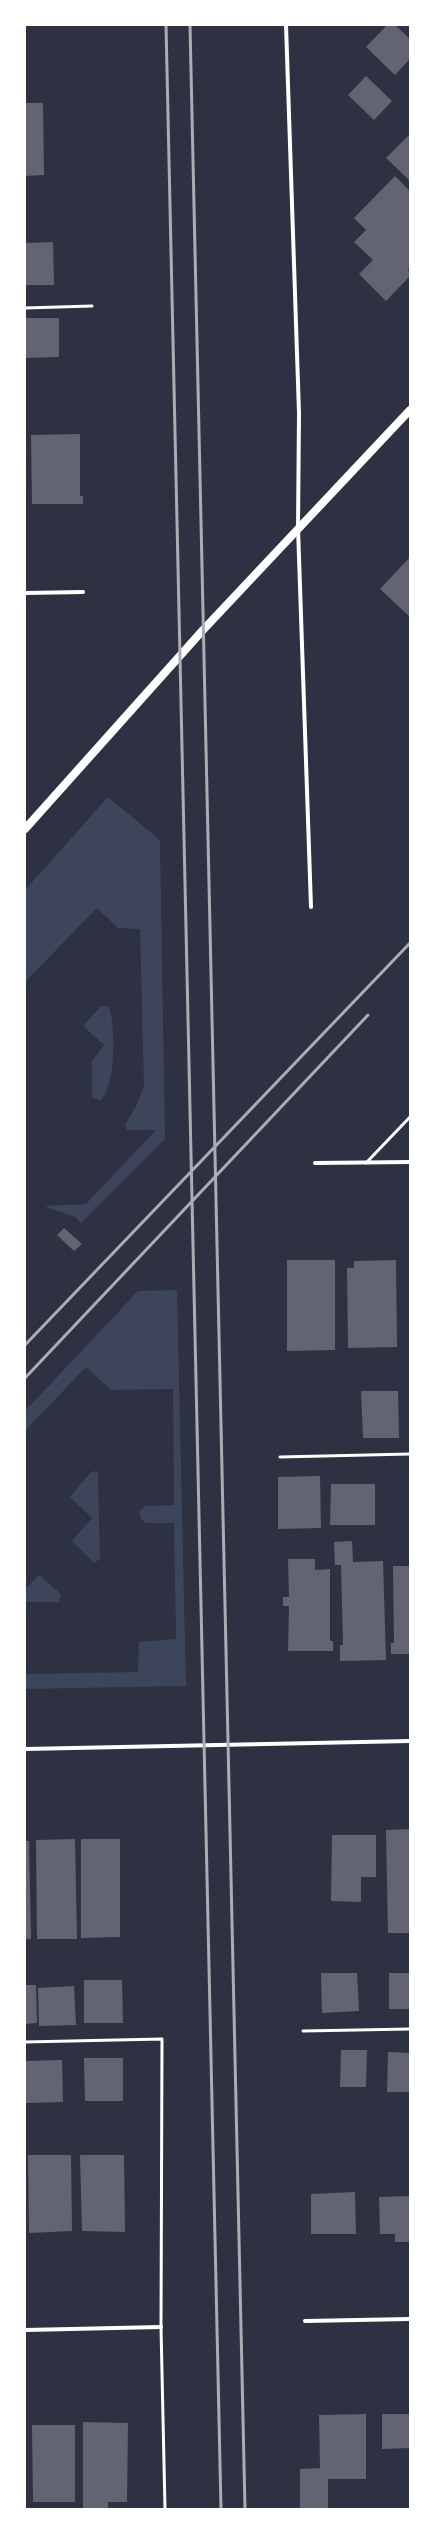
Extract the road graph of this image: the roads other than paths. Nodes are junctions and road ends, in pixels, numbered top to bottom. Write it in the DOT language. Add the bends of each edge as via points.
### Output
graph roads {
  1 [pos="286,25"];
  2 [pos="92,306"];
  3 [pos="25,308"];
  4 [pos="410,410"];
  5 [pos="298,528"];
  6 [pos="84,592"];
  7 [pos="25,593"];
  8 [pos="25,829"];
  9 [pos="311,907"];
  10 [pos="410,1117"];
  11 [pos="410,1162"];
  12 [pos="315,1163"];
  13 [pos="366,1163"];
  14 [pos="410,1454"];
  15 [pos="280,1457"];
  16 [pos="410,1741"];
  17 [pos="25,1749"];
  18 [pos="410,2029"];
  19 [pos="303,2031"];
  20 [pos="25,2042"];
  21 [pos="410,2319"];
  22 [pos="305,2321"];
  23 [pos="161,2327"];
  24 [pos="25,2330"];
  25 [pos="165,2509"];
  1 -- 5 [label="street" via="299,413"];
  2 -- 3 [label="lane"];
  4 -- 5 [label="main road"];
  5 -- 8 [label="main road" via="179,656"];
  5 -- 9 [label="street"];
  6 -- 7 [label="street"];
  10 -- 13 [label="lane"];
  11 -- 13 [label="street"];
  12 -- 13 [label="street"];
  14 -- 15 [label="lane"];
  16 -- 17 [label="street"];
  18 -- 19 [label="lane"];
  20 -- 23 [label="lane" via="162,2039"];
  21 -- 22 [label="street"];
  23 -- 24 [label="street"];
  23 -- 25 [label="lane"];
}
